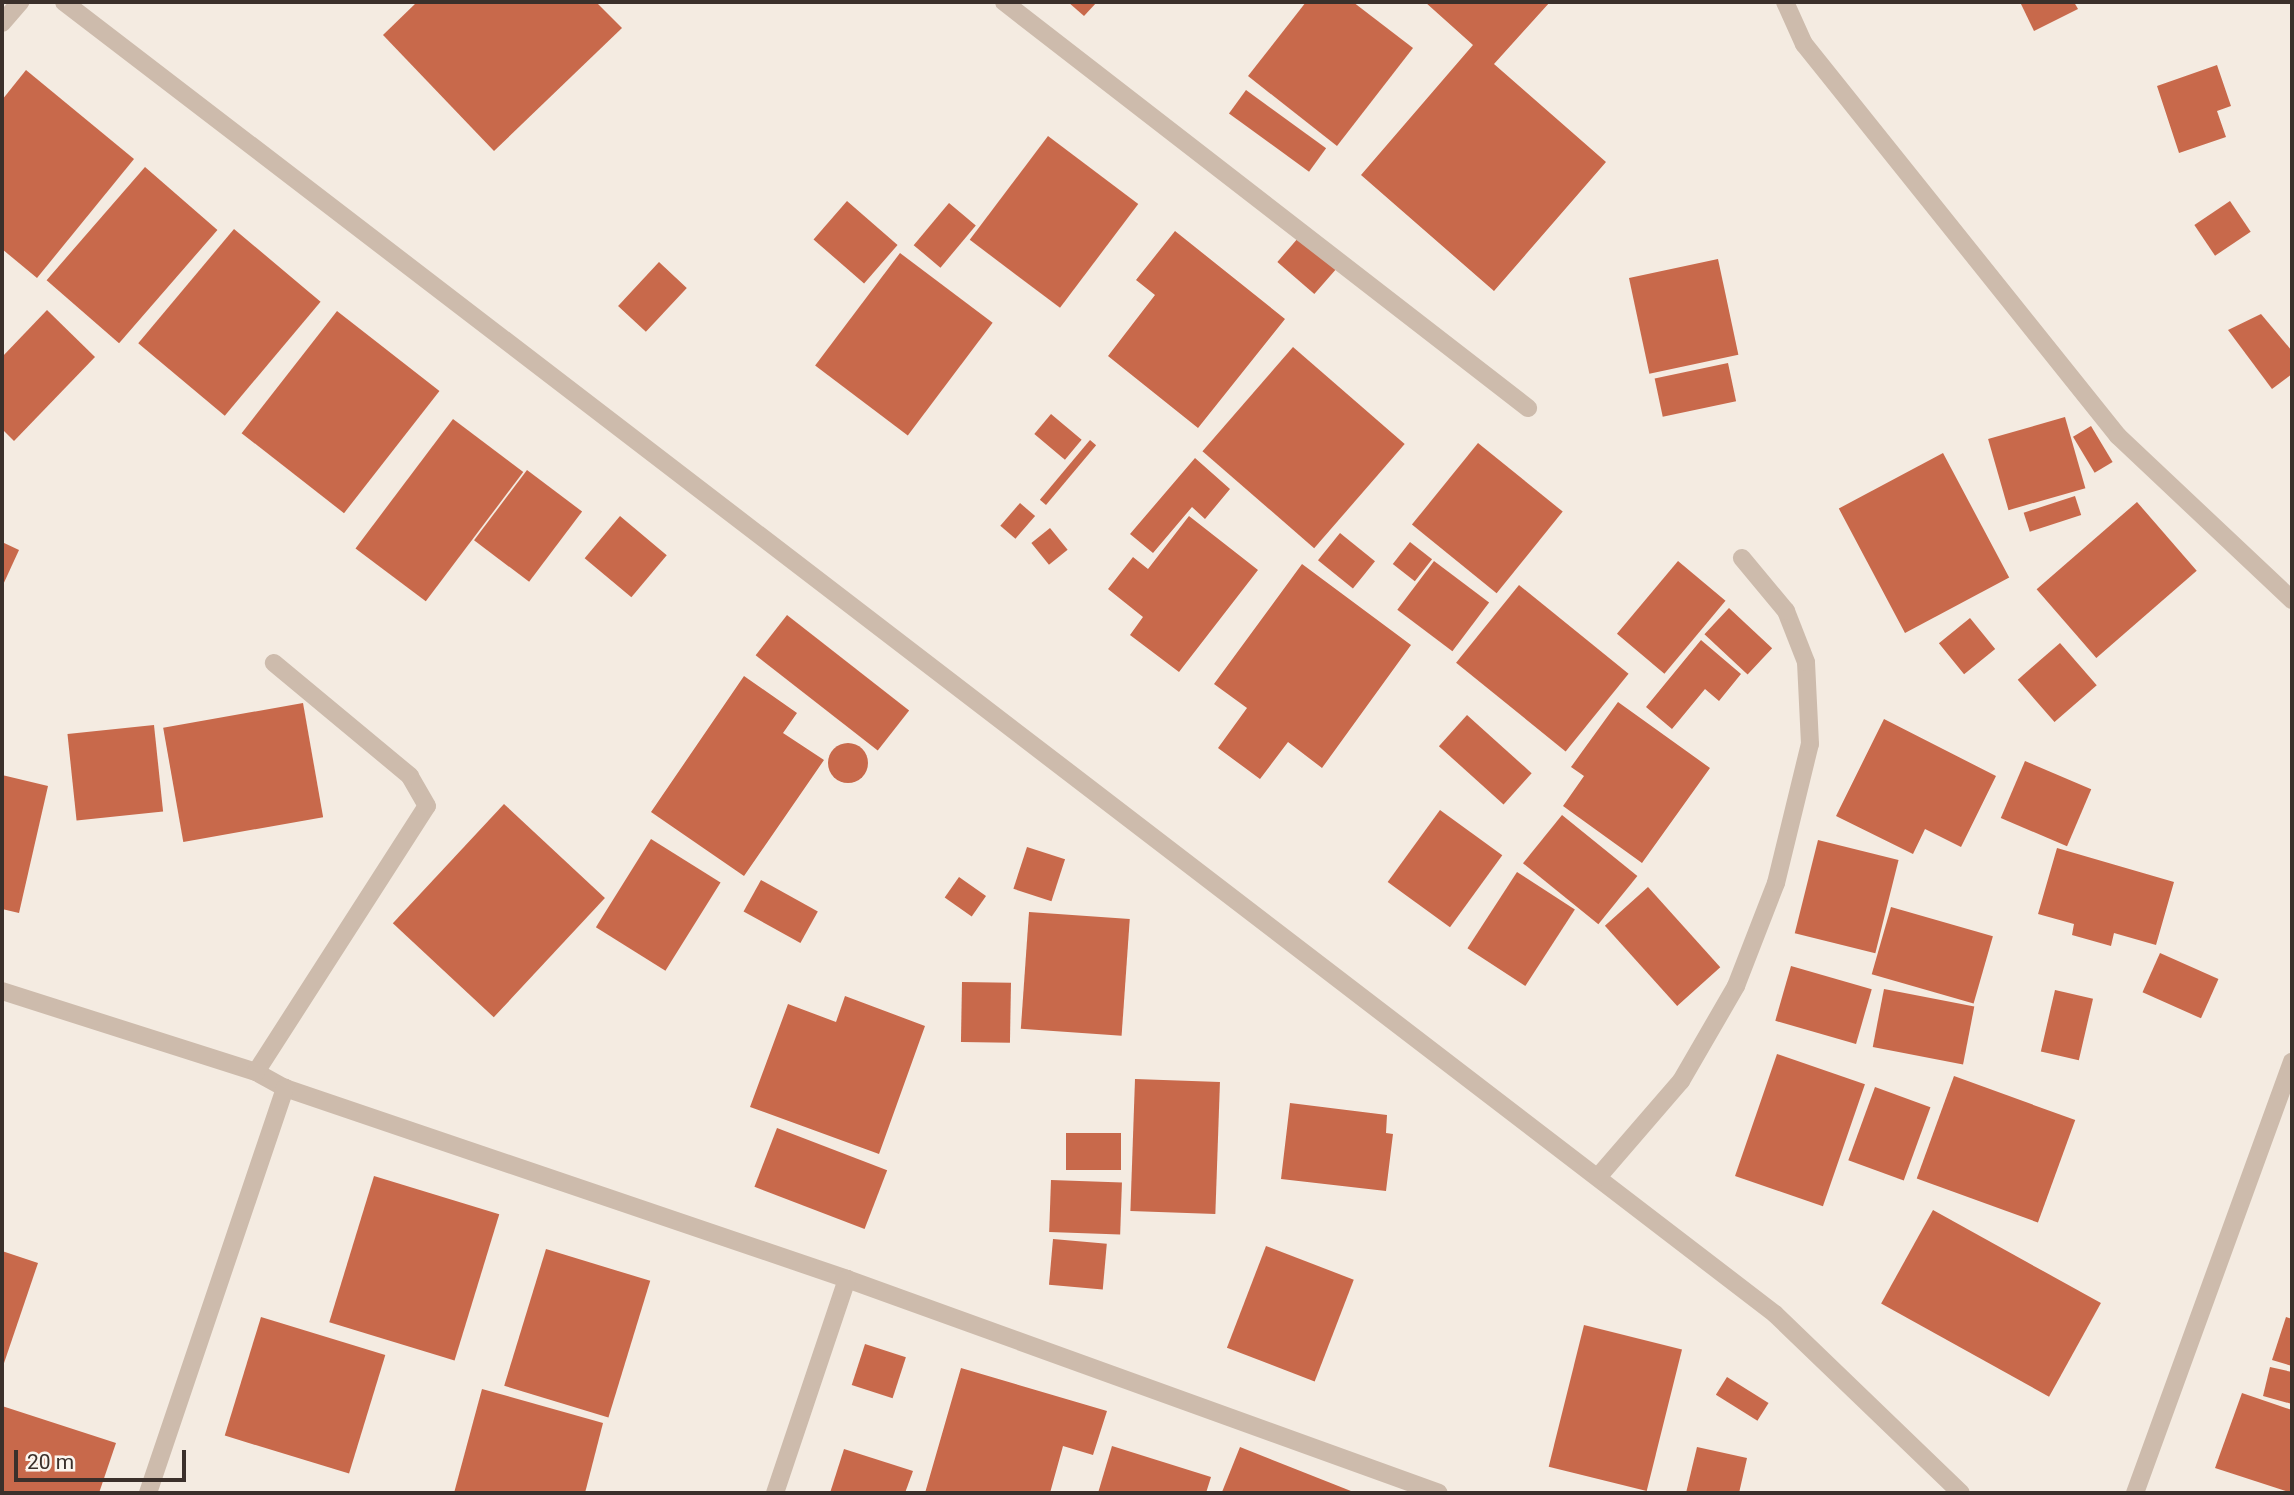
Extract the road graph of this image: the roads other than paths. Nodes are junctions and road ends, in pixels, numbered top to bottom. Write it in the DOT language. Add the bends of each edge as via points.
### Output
graph roads {
  1 [pos="20,2"];
  2 [pos="64,2"];
  3 [pos="1004,2"];
  4 [pos="1785,2"];
  5 [pos="2,23"];
  6 [pos="1528,408"];
  7 [pos="1742,558"];
  8 [pos="2292,600"];
  9 [pos="274,663"];
  10 [pos="2,991"];
  11 [pos="2292,1062"];
  12 [pos="256,1072"];
  13 [pos="285,1088"];
  14 [pos="1598,1177"];
  15 [pos="847,1279"];
  16 [pos="1428,1492"];
  17 [pos="148,1493"];
  18 [pos="775,1493"];
  19 [pos="1961,1493"];
  20 [pos="2135,1493"];
  1 -- 5 [label="street"];
  2 -- 14 [label="street"];
  3 -- 6 [label="street"];
  4 -- 8 [label="street" via="1804,44 2118,436"];
  7 -- 14 [label="street" via="1786,611 1806,662 1810,744 1776,883 1735,986 1681,1081"];
  9 -- 12 [label="street" via="410,776 427,806"];
  10 -- 12 [label="street"];
  11 -- 20 [label="street"];
  12 -- 13 [label="street"];
  13 -- 15 [label="street"];
  13 -- 17 [label="street"];
  14 -- 19 [label="street" via="1775,1314"];
  15 -- 16 [label="street"];
  15 -- 18 [label="street"];
}
